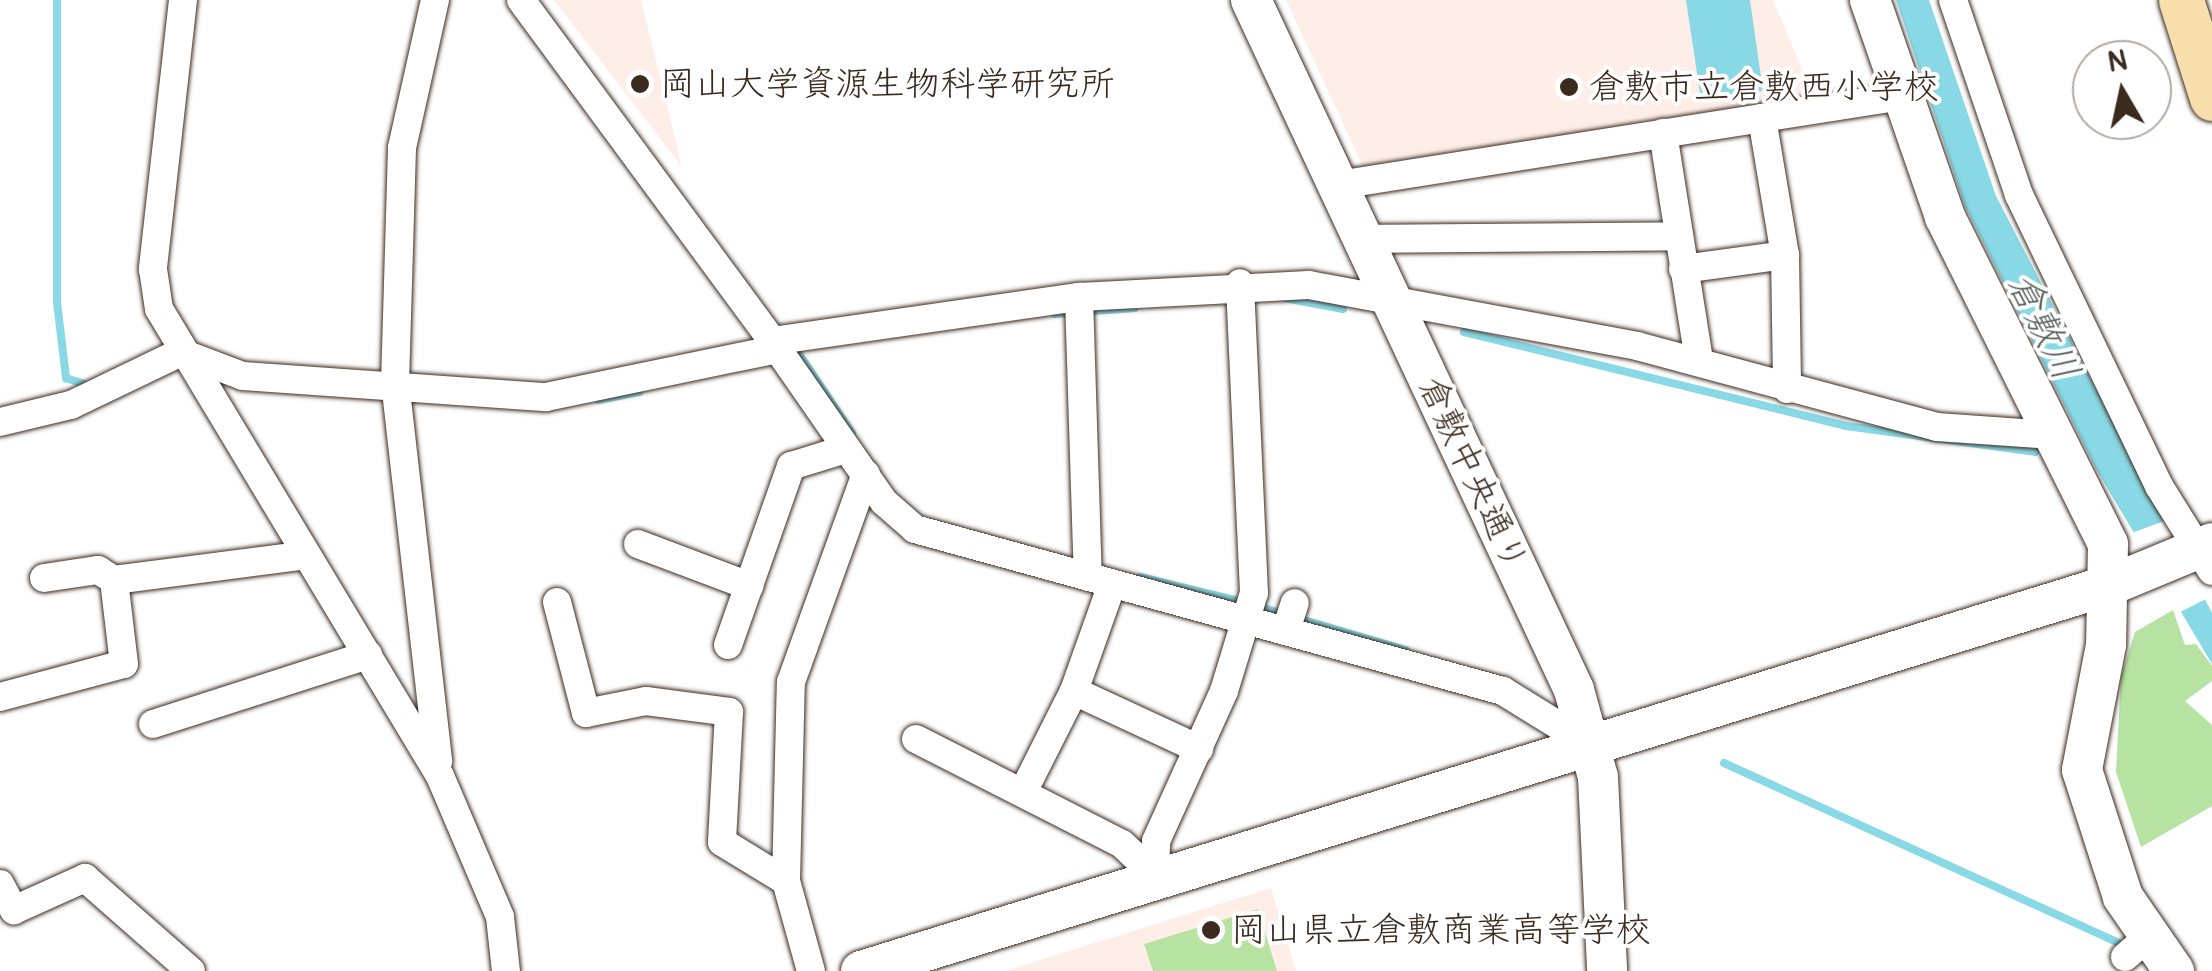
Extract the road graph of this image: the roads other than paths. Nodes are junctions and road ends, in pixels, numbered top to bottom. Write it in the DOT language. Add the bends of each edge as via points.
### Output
graph roads {
  1 [pos="183,0"];
  2 [pos="435,0"];
  3 [pos="521,0"];
  4 [pos="1252,0"];
  5 [pos="1870,0"];
  6 [pos="1953,0"];
  7 [pos="2181,0"];
  8 [pos="1903,96"];
  9 [pos="2212,98"];
  10 [pos="1762,118"];
  11 [pos="1663,133"];
  12 [pos="1339,185"];
  13 [pos="1678,236"];
  14 [pos="1363,239"];
  15 [pos="1785,255"];
  16 [pos="1683,268"];
  17 [pos="1241,294"];
  18 [pos="1390,298"];
  19 [pos="1080,308"];
  20 [pos="782,347"];
  21 [pos="181,352"];
  22 [pos="1700,360"];
  23 [pos="1787,389"];
  24 [pos="396,390"];
  25 [pos="0,422"];
  26 [pos="2050,434"];
  27 [pos="846,448"];
  28 [pos="866,474"];
  29 [pos="638,544"];
  30 [pos="306,554"];
  31 [pos="2192,558"];
  32 [pos="1096,573"];
  33 [pos="44,578"];
  34 [pos="114,580"];
  35 [pos="2113,584"];
  36 [pos="750,586"];
  37 [pos="557,602"];
  38 [pos="1250,608"];
  39 [pos="728,645"];
  40 [pos="368,655"];
  41 [pos="1074,691"];
  42 [pos="0,697"];
  43 [pos="152,724"];
  44 [pos="916,740"];
  45 [pos="1592,746"];
  46 [pos="1198,749"];
  47 [pos="440,776"];
  48 [pos="1024,790"];
  49 [pos="1155,875"];
  50 [pos="786,881"];
  51 [pos="1,895"];
  52 [pos="192,971"];
  53 [pos="506,971"];
  54 [pos="811,971"];
  55 [pos="860,971"];
  56 [pos="1606,971"];
  57 [pos="2174,971"];
  1 -- 21 [label="street" via="153,269 158,309"];
  2 -- 24 [label="street" via="402,148"];
  3 -- 20 [label="street"];
  4 -- 12 [label="street, 倉敷中央通り"];
  5 -- 8 [label="street"];
  6 -- 31 [label="street" via="2019,194"];
  7 -- 9 [label="main road"];
  8 -- 10 [label="street"];
  8 -- 26 [label="street" via="1945,217"];
  10 -- 11 [label="street"];
  10 -- 15 [label="street"];
  11 -- 12 [label="street"];
  11 -- 13 [label="street"];
  12 -- 14 [label="street, 倉敷中央通り"];
  13 -- 14 [label="street"];
  13 -- 16 [label="street"];
  14 -- 18 [label="street, 倉敷中央通り"];
  15 -- 16 [label="street"];
  15 -- 23 [label="street"];
  16 -- 22 [label="street"];
  17 -- 18 [label="street"];
  17 -- 19 [label="street"];
  17 -- 38 [label="street"];
  18 -- 22 [label="street"];
  18 -- 45 [label="street, 倉敷中央通り"];
  19 -- 20 [label="street"];
  19 -- 32 [label="street"];
  20 -- 24 [label="street" via="546,397"];
  20 -- 27 [label="street"];
  21 -- 24 [label="street" via="242,376"];
  21 -- 25 [label="street" via="71,405"];
  21 -- 30 [label="street"];
  22 -- 23 [label="street"];
  23 -- 26 [label="street" via="1936,427"];
  24 -- 47 [label="street"];
  26 -- 35 [label="street" via="2102,529"];
  27 -- 28 [label="street"];
  27 -- 36 [label="street" via="791,466"];
  28 -- 32 [label="street" via="915,529"];
  28 -- 50 [label="street" via="791,682"];
  29 -- 36 [label="street"];
  30 -- 34 [label="street"];
  30 -- 40 [label="street"];
  31 -- 35 [label="street"];
  32 -- 38 [label="street"];
  32 -- 41 [label="street"];
  33 -- 34 [label="street" via="98,570"];
  34 -- 42 [label="street" via="124,664"];
  35 -- 45 [label="street"];
  35 -- 57 [label="street" via="2082,770 2136,948"];
  36 -- 39 [label="street"];
  37 -- 50 [label="street" via="586,712 646,701 729,712 722,842"];
  38 -- 45 [label="street" via="1396,646 1526,700"];
  38 -- 46 [label="street"];
  40 -- 43 [label="street"];
  40 -- 47 [label="street"];
  41 -- 46 [label="street"];
  41 -- 48 [label="street"];
  44 -- 48 [label="street"];
  45 -- 49 [label="street"];
  45 -- 56 [label="street, 倉敷中央通り"];
  46 -- 49 [label="street" via="1156,841"];
  47 -- 53 [label="street" via="500,917"];
  48 -- 49 [label="street" via="1122,844"];
  49 -- 55 [label="street"];
  50 -- 54 [label="street"];
  51 -- 52 [label="street" via="14,910 85,878"];
}
